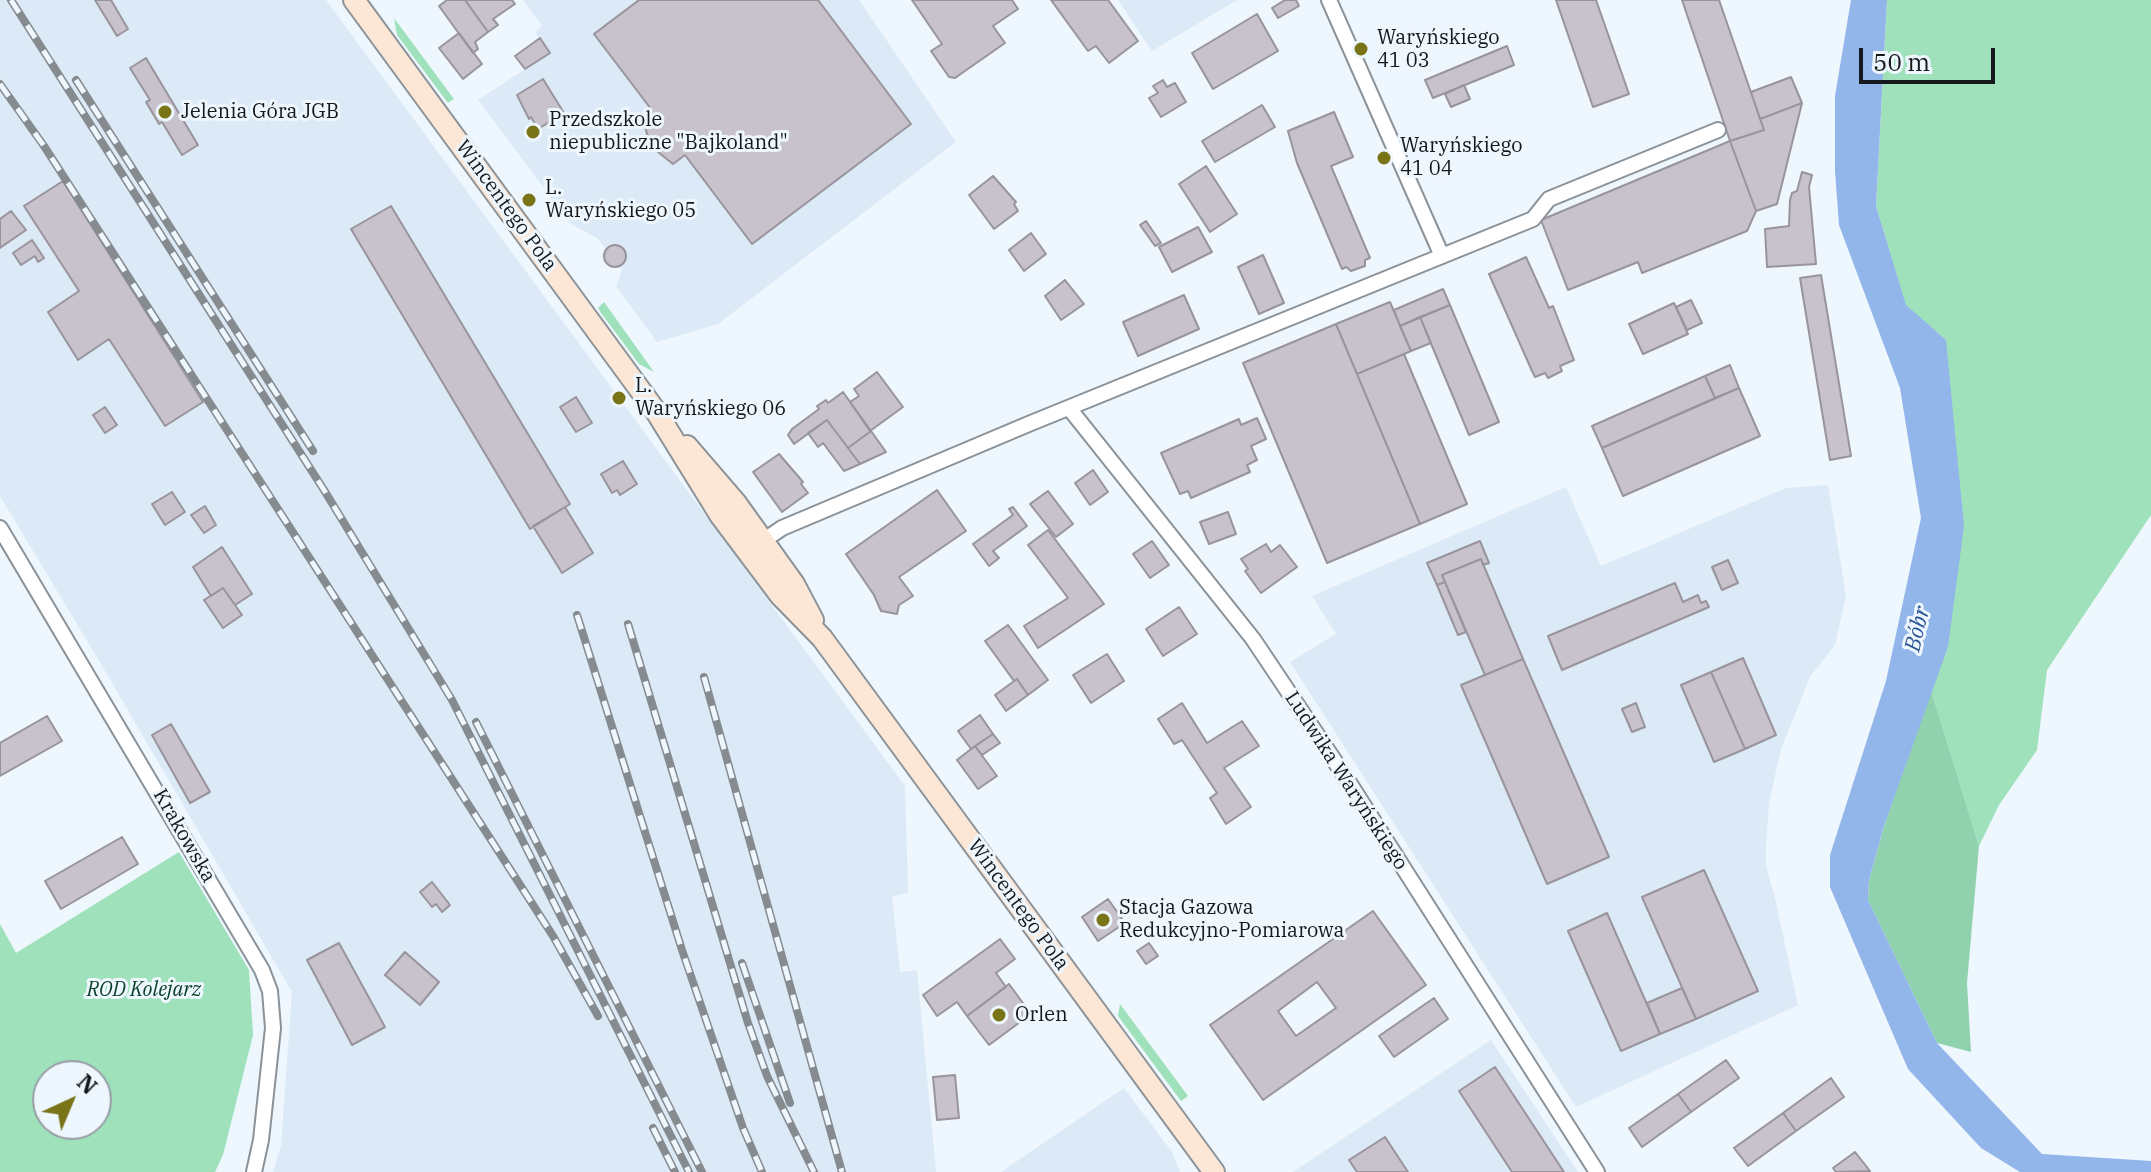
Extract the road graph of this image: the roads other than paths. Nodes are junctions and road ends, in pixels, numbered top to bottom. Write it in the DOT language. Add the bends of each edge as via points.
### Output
graph roads {
  1 [pos="354,0"];
  2 [pos="1329,0"];
  3 [pos="1718,130"];
  4 [pos="1442,256"];
  5 [pos="1069,408"];
  6 [pos="657,413"];
  7 [pos="0,528"];
  8 [pos="737,537"];
  9 [pos="763,541"];
  10 [pos="822,638"];
  11 [pos="254,1172"];
  12 [pos="1214,1172"];
  13 [pos="1597,1172"];
  1 -- 6 [label="street, Wincentego Pola"];
  2 -- 4 [label="street"];
  3 -- 4 [label="street" via="1549,199 1533,219"];
  4 -- 5 [label="street"];
  5 -- 9 [label="street" via="782,528"];
  5 -- 13 [label="street, Ludwika Waryńskiego" via="1253,639"];
  6 -- 8 [label="street, Wincentego Pola"];
  6 -- 9 [label="street, Wincentego Pola" via="718,480"];
  7 -- 11 [label="street, Krakowska" via="262,970 273,1028"];
  8 -- 9 [label="street"];
  8 -- 10 [label="street, Wincentego Pola" via="780,595"];
  9 -- 10 [label="street, Wincentego Pola" via="794,584"];
  10 -- 12 [label="street, Wincentego Pola"];
}
